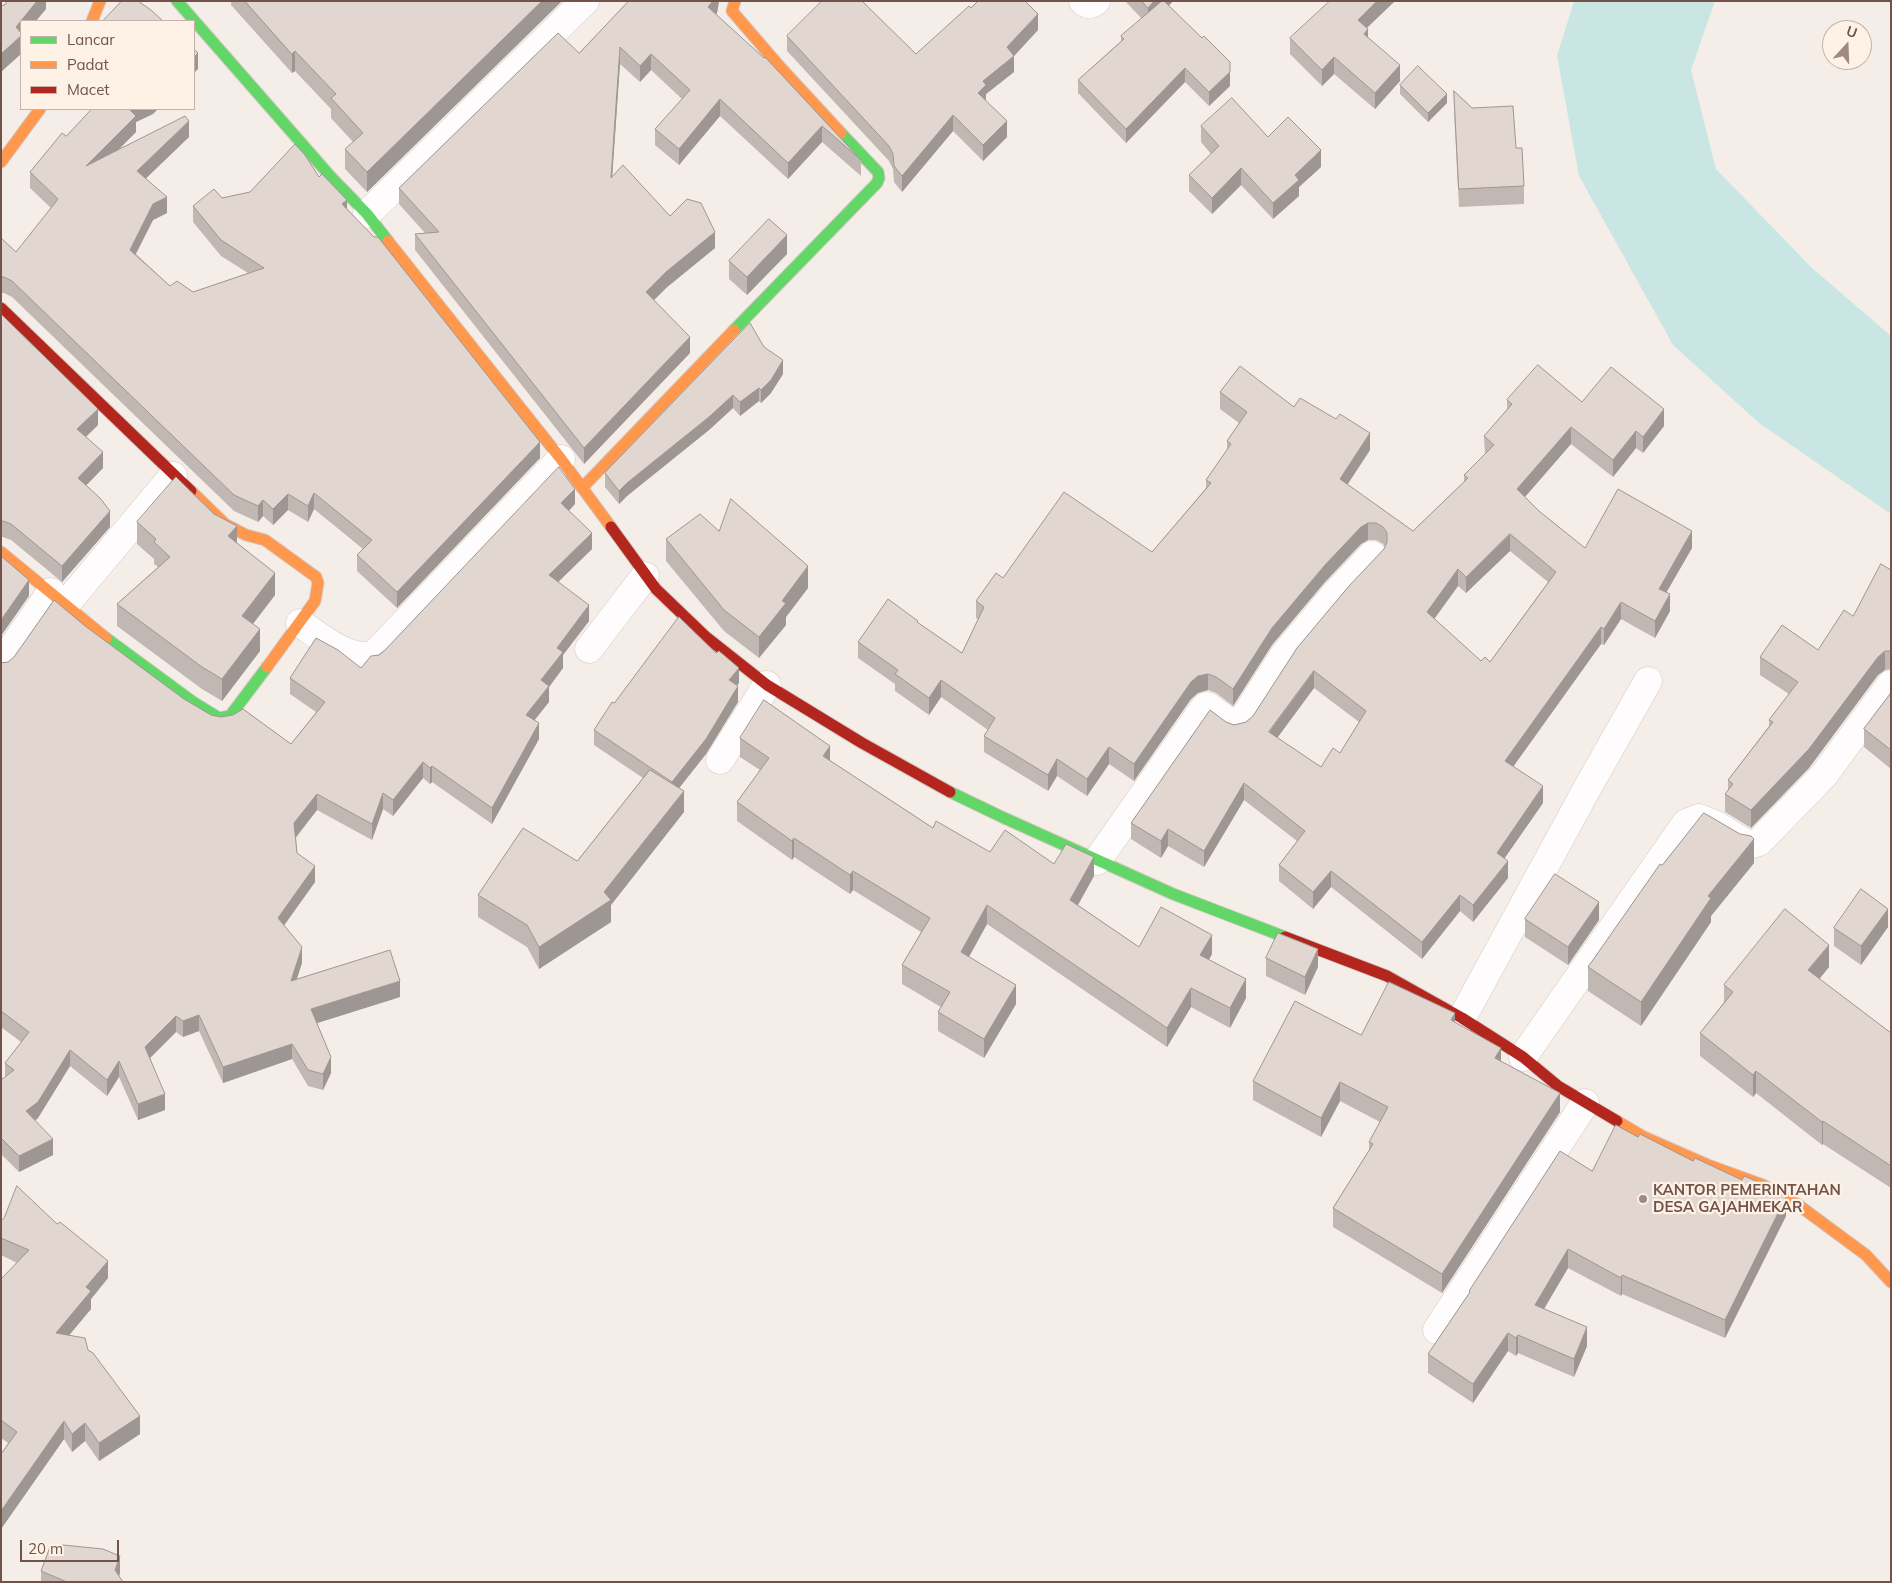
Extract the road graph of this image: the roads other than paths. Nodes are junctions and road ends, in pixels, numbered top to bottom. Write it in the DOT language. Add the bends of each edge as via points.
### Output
graph roads {
  1 [pos="100,1"];
  2 [pos="177,1"];
  3 [pos="584,1"];
  4 [pos="735,1"];
  5 [pos="1083,1"];
  6 [pos="1096,1"];
  7 [pos="92,20"];
  8 [pos="194,20"];
  9 [pos="195,22"];
  10 [pos="39,110"];
  11 [pos="1,162"];
  12 [pos="367,214"];
  13 [pos="1,308"];
  14 [pos="561,459"];
  15 [pos="173,476"];
  16 [pos="582,488"];
  17 [pos="1,552"];
  18 [pos="1372,555"];
  19 [pos="645,576"];
  20 [pos="58,598"];
  21 [pos="300,623"];
  22 [pos="589,649"];
  23 [pos="1,664"];
  24 [pos="1648,681"];
  25 [pos="1891,684"];
  26 [pos="767,685"];
  27 [pos="720,760"];
  28 [pos="1097,861"];
  29 [pos="1462,1018"];
  30 [pos="1523,1057"];
  31 [pos="1585,1103"];
  32 [pos="1891,1282"];
  33 [pos="1437,1330"];
  1 -- 7 [label="main road"];
  2 -- 8 [label="main road"];
  3 -- 12 [label="street"];
  4 -- 16 [label="main road" via="732,11 878,172 879,178"];
  5 -- 6 [label="street" via="1090,4"];
  9 -- 12 [label="main road"];
  10 -- 11 [label="main road"];
  12 -- 14 [label="main road"];
  13 -- 15 [label="main road"];
  14 -- 16 [label="main road"];
  14 -- 21 [label="street" via="373,656 356,655 337,648"];
  15 -- 20 [label="street"];
  15 -- 21 [label="main road" via="225,524 265,540 316,577 315,601"];
  16 -- 19 [label="main road"];
  17 -- 20 [label="main road"];
  18 -- 28 [label="street" via="1336,592 1284,655 1240,724 1235,726 1212,708 1204,708"];
  19 -- 22 [label="street"];
  19 -- 26 [label="main road" via="706,636"];
  20 -- 21 [label="main road" via="94,629 219,718 230,716"];
  20 -- 23 [label="street"];
  24 -- 29 [label="street"];
  25 -- 30 [label="street" via="1824,774 1759,842 1748,845 1699,818 1686,824"];
  26 -- 27 [label="street"];
  26 -- 28 [label="main road" via="929,781"];
  28 -- 29 [label="main road" via="1173,894 1387,976"];
  29 -- 30 [label="main road"];
  30 -- 31 [label="main road"];
  31 -- 32 [label="main road" via="1644,1137 1763,1185 1797,1204 1866,1255"];
  31 -- 33 [label="street"];
}
